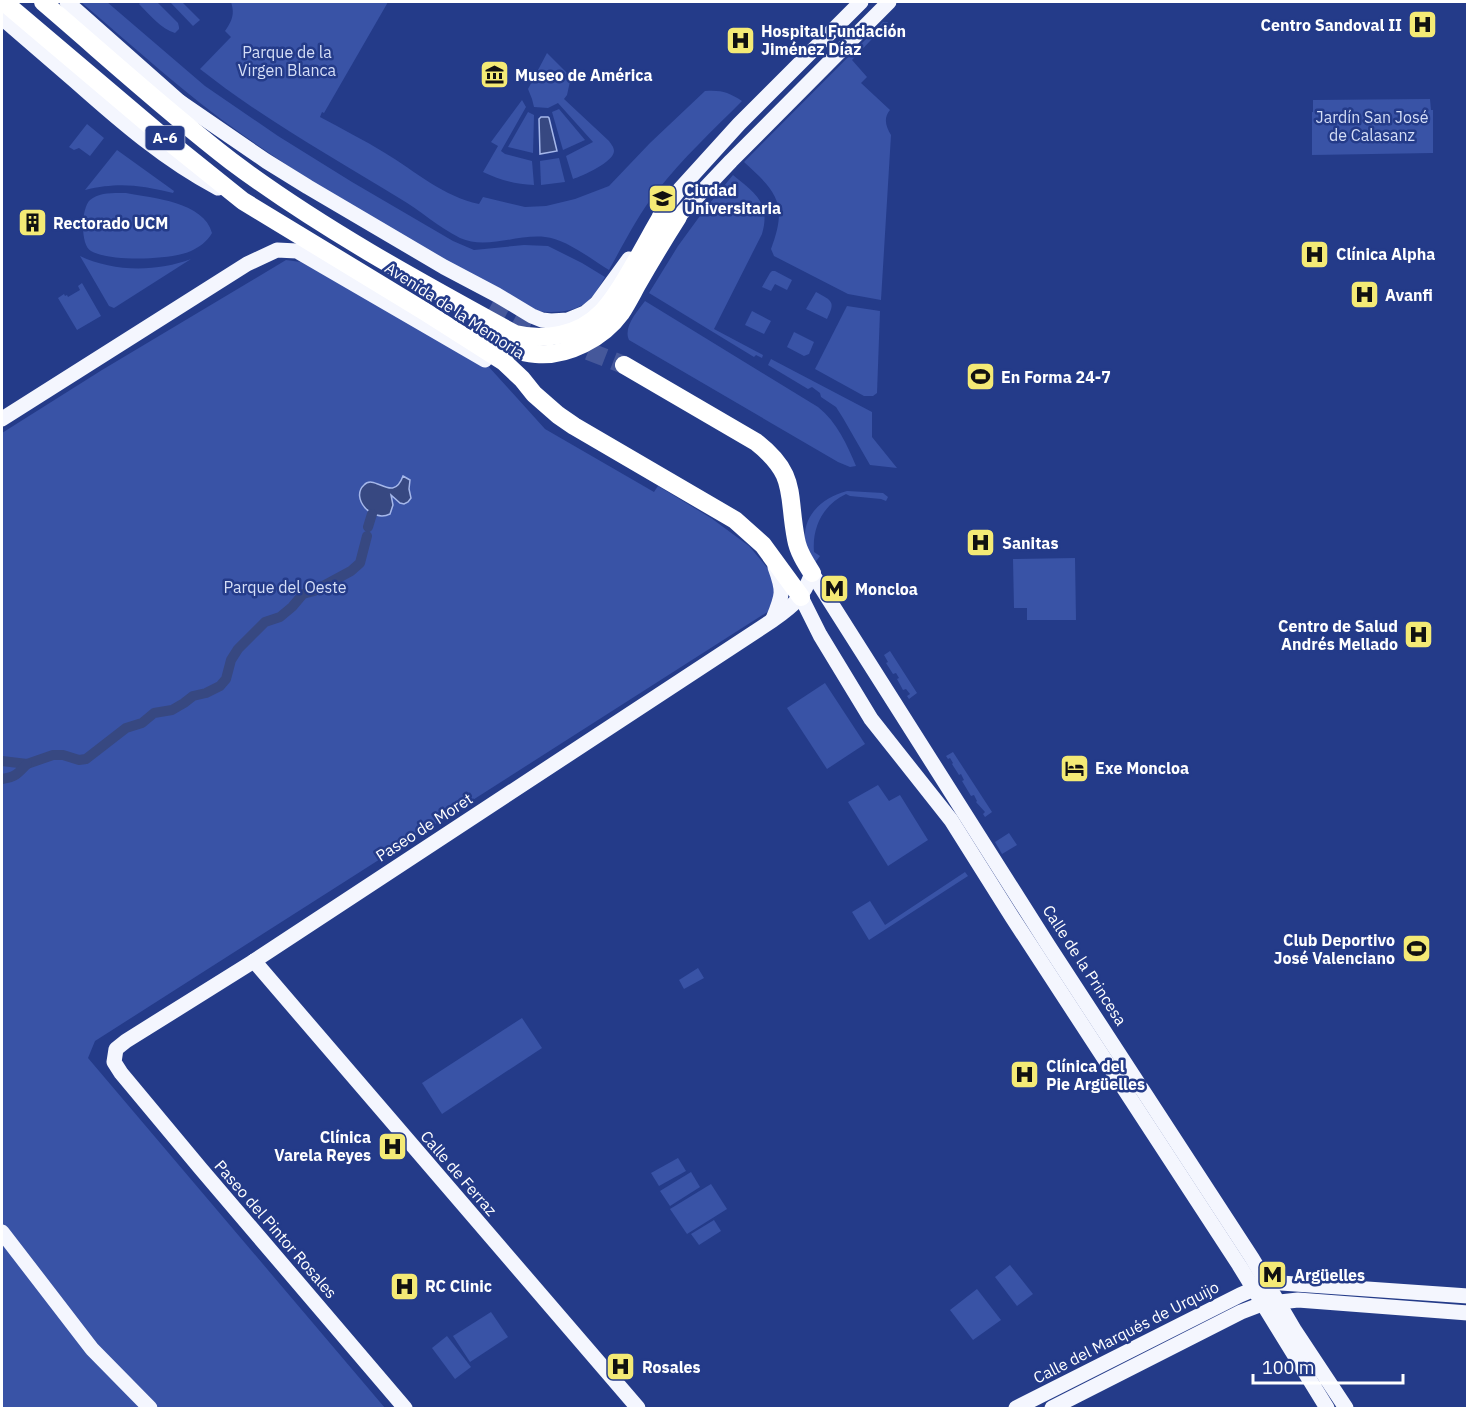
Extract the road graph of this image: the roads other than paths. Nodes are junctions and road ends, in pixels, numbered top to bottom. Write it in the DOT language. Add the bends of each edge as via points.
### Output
graph roads {
  1 [pos="4,2"];
  2 [pos="43,2"];
  3 [pos="67,2"];
  4 [pos="849,2"];
  5 [pos="861,2"];
  6 [pos="876,2"];
  7 [pos="889,2"];
  8 [pos="2,18"];
  9 [pos="160,102"];
  10 [pos="180,102"];
  11 [pos="739,124"];
  12 [pos="234,152"];
  13 [pos="243,201"];
  14 [pos="673,212"];
  15 [pos="297,233"];
  16 [pos="489,309"];
  17 [pos="624,365"];
  18 [pos="534,394"];
  19 [pos="2,419"];
  20 [pos="774,559"];
  21 [pos="812,573"];
  22 [pos="801,597"];
  23 [pos="773,620"];
  24 [pos="254,961"];
  25 [pos="121,1072"];
  26 [pos="2,1232"];
  27 [pos="1260,1286"];
  28 [pos="1467,1296"];
  29 [pos="1270,1303"];
  30 [pos="1467,1313"];
  31 [pos="150,1408"];
  32 [pos="405,1408"];
  33 [pos="638,1408"];
  34 [pos="1016,1408"];
  35 [pos="1052,1408"];
  36 [pos="1327,1408"];
  37 [pos="1346,1408"];
  1 -- 13 [label="highway, Avenida de la Memoria / A-6"];
  2 -- 9 [label="highway, Avenida de la Memoria / A-6"];
  3 -- 10 [label="main road, Avenida de la Memoria"];
  4 -- 11 [label="main road" via="754,99"];
  5 -- 11 [label="main road"];
  6 -- 14 [label="main road"];
  7 -- 14 [label="main road" via="739,153"];
  8 -- 13 [label="main road, Avenida de la Memoria" via="122,123 200,179"];
  9 -- 12 [label="highway, Avenida de la Memoria"];
  9 -- 14 [label="highway, Avenida de la Memoria" via="230,160 303,211 515,334 541,338 573,332 588,324 607,306"];
  10 -- 12 [label="main road, Avenida de la Memoria"];
  10 -- 14 [label="main road" via="308,187 542,320 568,320 585,313"];
  11 -- 14 [label="main road" via="680,189"];
  12 -- 16 [label="highway, Avenida de la Memoria" via="295,194"];
  13 -- 15 [label="highway, Avenida de la Memoria / A-6"];
  14 -- 15 [label="highway" via="621,313 608,327 578,347 538,354 491,341 341,252"];
  15 -- 18 [label="highway, Avenida de la Memoria" via="504,362"];
  17 -- 21 [label="highway, Calle de la Princesa" via="770,453 788,482 796,539"];
  18 -- 19 [label="main road" via="478,356 291,249 277,250 247,264"];
  18 -- 20 [label="highway, Avenida de la Memoria" via="574,426 735,520"];
  20 -- 22 [label="highway, Avenida de la Memoria"];
  20 -- 23 [label="main road" via="782,591"];
  21 -- 22 [label="main road"];
  21 -- 27 [label="main road, Calle de la Princesa" via="1054,955 1154,1105"];
  22 -- 23 [label="main road, Paseo de Moret"];
  22 -- 27 [label="main road, Calle de la Princesa" via="871,718 951,820 1237,1262"];
  23 -- 24 [label="main road, Paseo de Moret"];
  24 -- 25 [label="main road, Paseo de Moret" via="116,1048 114,1062"];
  24 -- 33 [label="main road, Calle de Ferraz"];
  25 -- 32 [label="main road, Paseo del Pintor Rosales"];
  26 -- 31 [label="main road" via="92,1349"];
  27 -- 28 [label="main road" via="1281,1282"];
  27 -- 29 [label="main road, Calle de la Princesa"];
  27 -- 34 [label="main road, Calle del Marqués de Urquijo"];
  29 -- 30 [label="main road" via="1303,1300"];
  29 -- 35 [label="main road, Calle del Marqués de Urquijo" via="1241,1312"];
  29 -- 36 [label="main road, Calle de la Princesa"];
  29 -- 37 [label="main road, Calle de la Princesa" via="1298,1336"];
}
